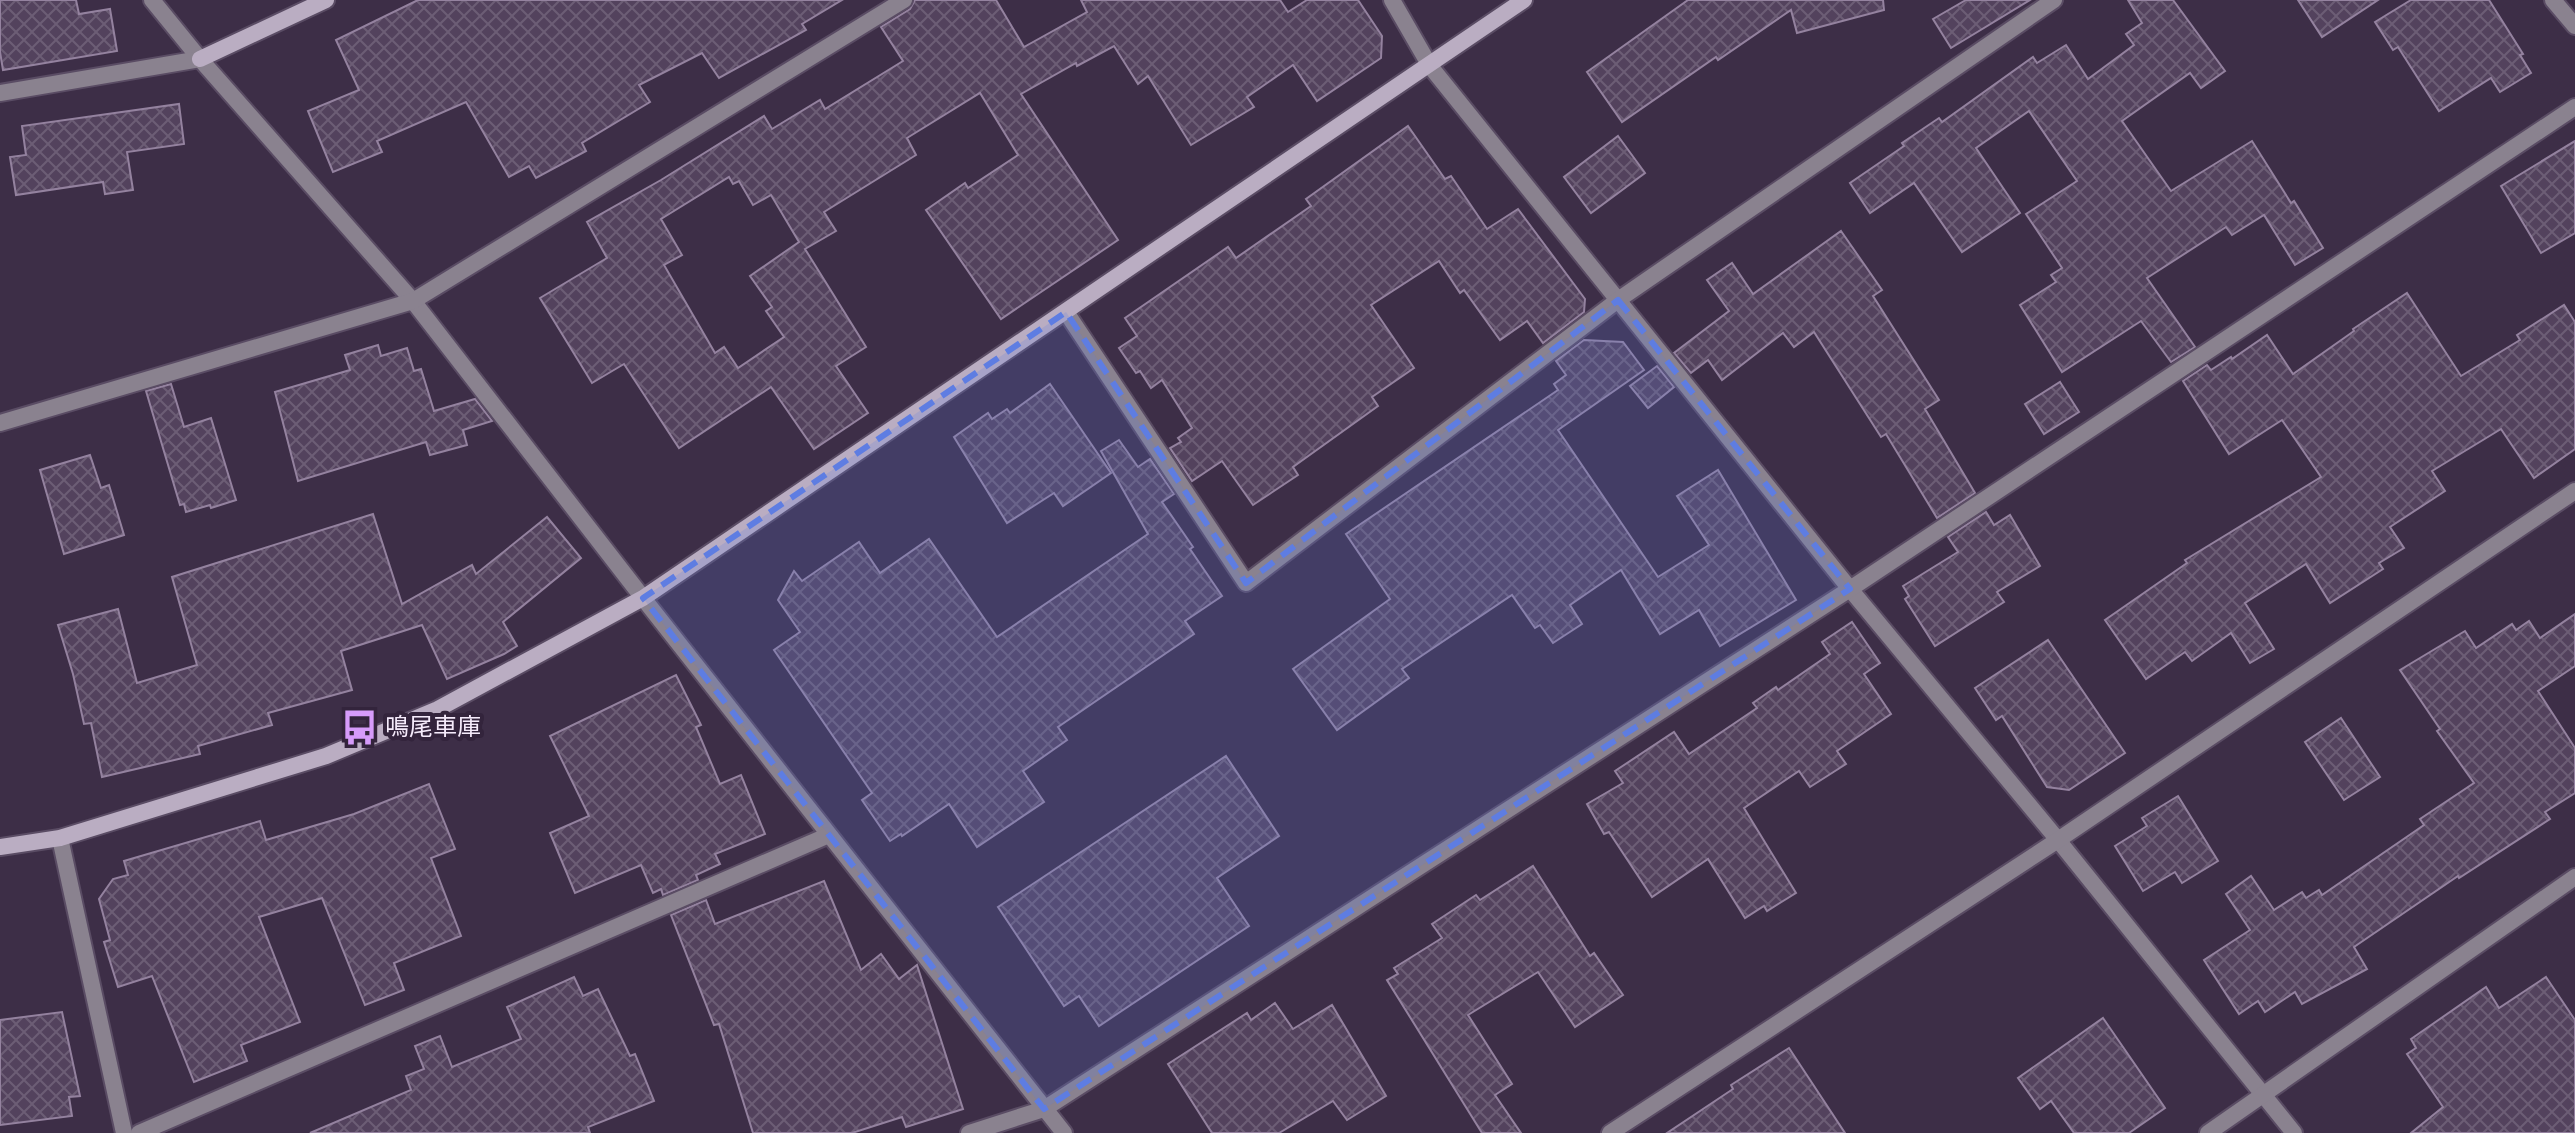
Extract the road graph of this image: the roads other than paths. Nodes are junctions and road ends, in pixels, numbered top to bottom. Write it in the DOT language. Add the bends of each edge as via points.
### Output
graph roads {
  1 [pos="152,0"];
  2 [pos="326,0"];
  3 [pos="904,0"];
  4 [pos="1392,0"];
  5 [pos="1524,0"];
  6 [pos="2054,0"];
  7 [pos="2553,0"];
  8 [pos="2575,26"];
  9 [pos="200,59"];
  10 [pos="1430,66"];
  11 [pos="0,93"];
  12 [pos="2575,107"];
  13 [pos="1618,300"];
  14 [pos="413,301"];
  15 [pos="1066,312"];
  16 [pos="0,423"];
  17 [pos="2575,491"];
  18 [pos="1850,589"];
  19 [pos="643,598"];
  20 [pos="829,835"];
  21 [pos="60,838"];
  22 [pos="2058,840"];
  23 [pos="0,847"];
  24 [pos="2575,877"];
  25 [pos="2263,1093"];
  26 [pos="1044,1109"];
  27 [pos="124,1133"];
  28 [pos="139,1133"];
  29 [pos="969,1133"];
  30 [pos="1064,1133"];
  31 [pos="1610,1133"];
  32 [pos="2208,1133"];
  33 [pos="2294,1133"];
  1 -- 9 [label="street"];
  2 -- 9 [label="street"];
  3 -- 14 [label="street"];
  4 -- 10 [label="street"];
  5 -- 10 [label="street"];
  6 -- 13 [label="street"];
  7 -- 8 [label="street"];
  9 -- 11 [label="street"];
  9 -- 14 [label="street"];
  10 -- 13 [label="street"];
  10 -- 15 [label="street"];
  12 -- 18 [label="street"];
  13 -- 15 [label="street" via="1246,583"];
  13 -- 18 [label="street"];
  14 -- 16 [label="street"];
  14 -- 19 [label="street"];
  15 -- 19 [label="street"];
  17 -- 22 [label="street"];
  18 -- 22 [label="street"];
  18 -- 26 [label="street"];
  19 -- 20 [label="street"];
  19 -- 21 [label="street" via="436,710 340,750"];
  20 -- 26 [label="street"];
  20 -- 28 [label="street"];
  21 -- 23 [label="street"];
  21 -- 27 [label="street"];
  22 -- 25 [label="street"];
  22 -- 31 [label="street"];
  24 -- 25 [label="street"];
  25 -- 32 [label="street"];
  25 -- 33 [label="street"];
  26 -- 29 [label="street"];
  26 -- 30 [label="street"];
}
